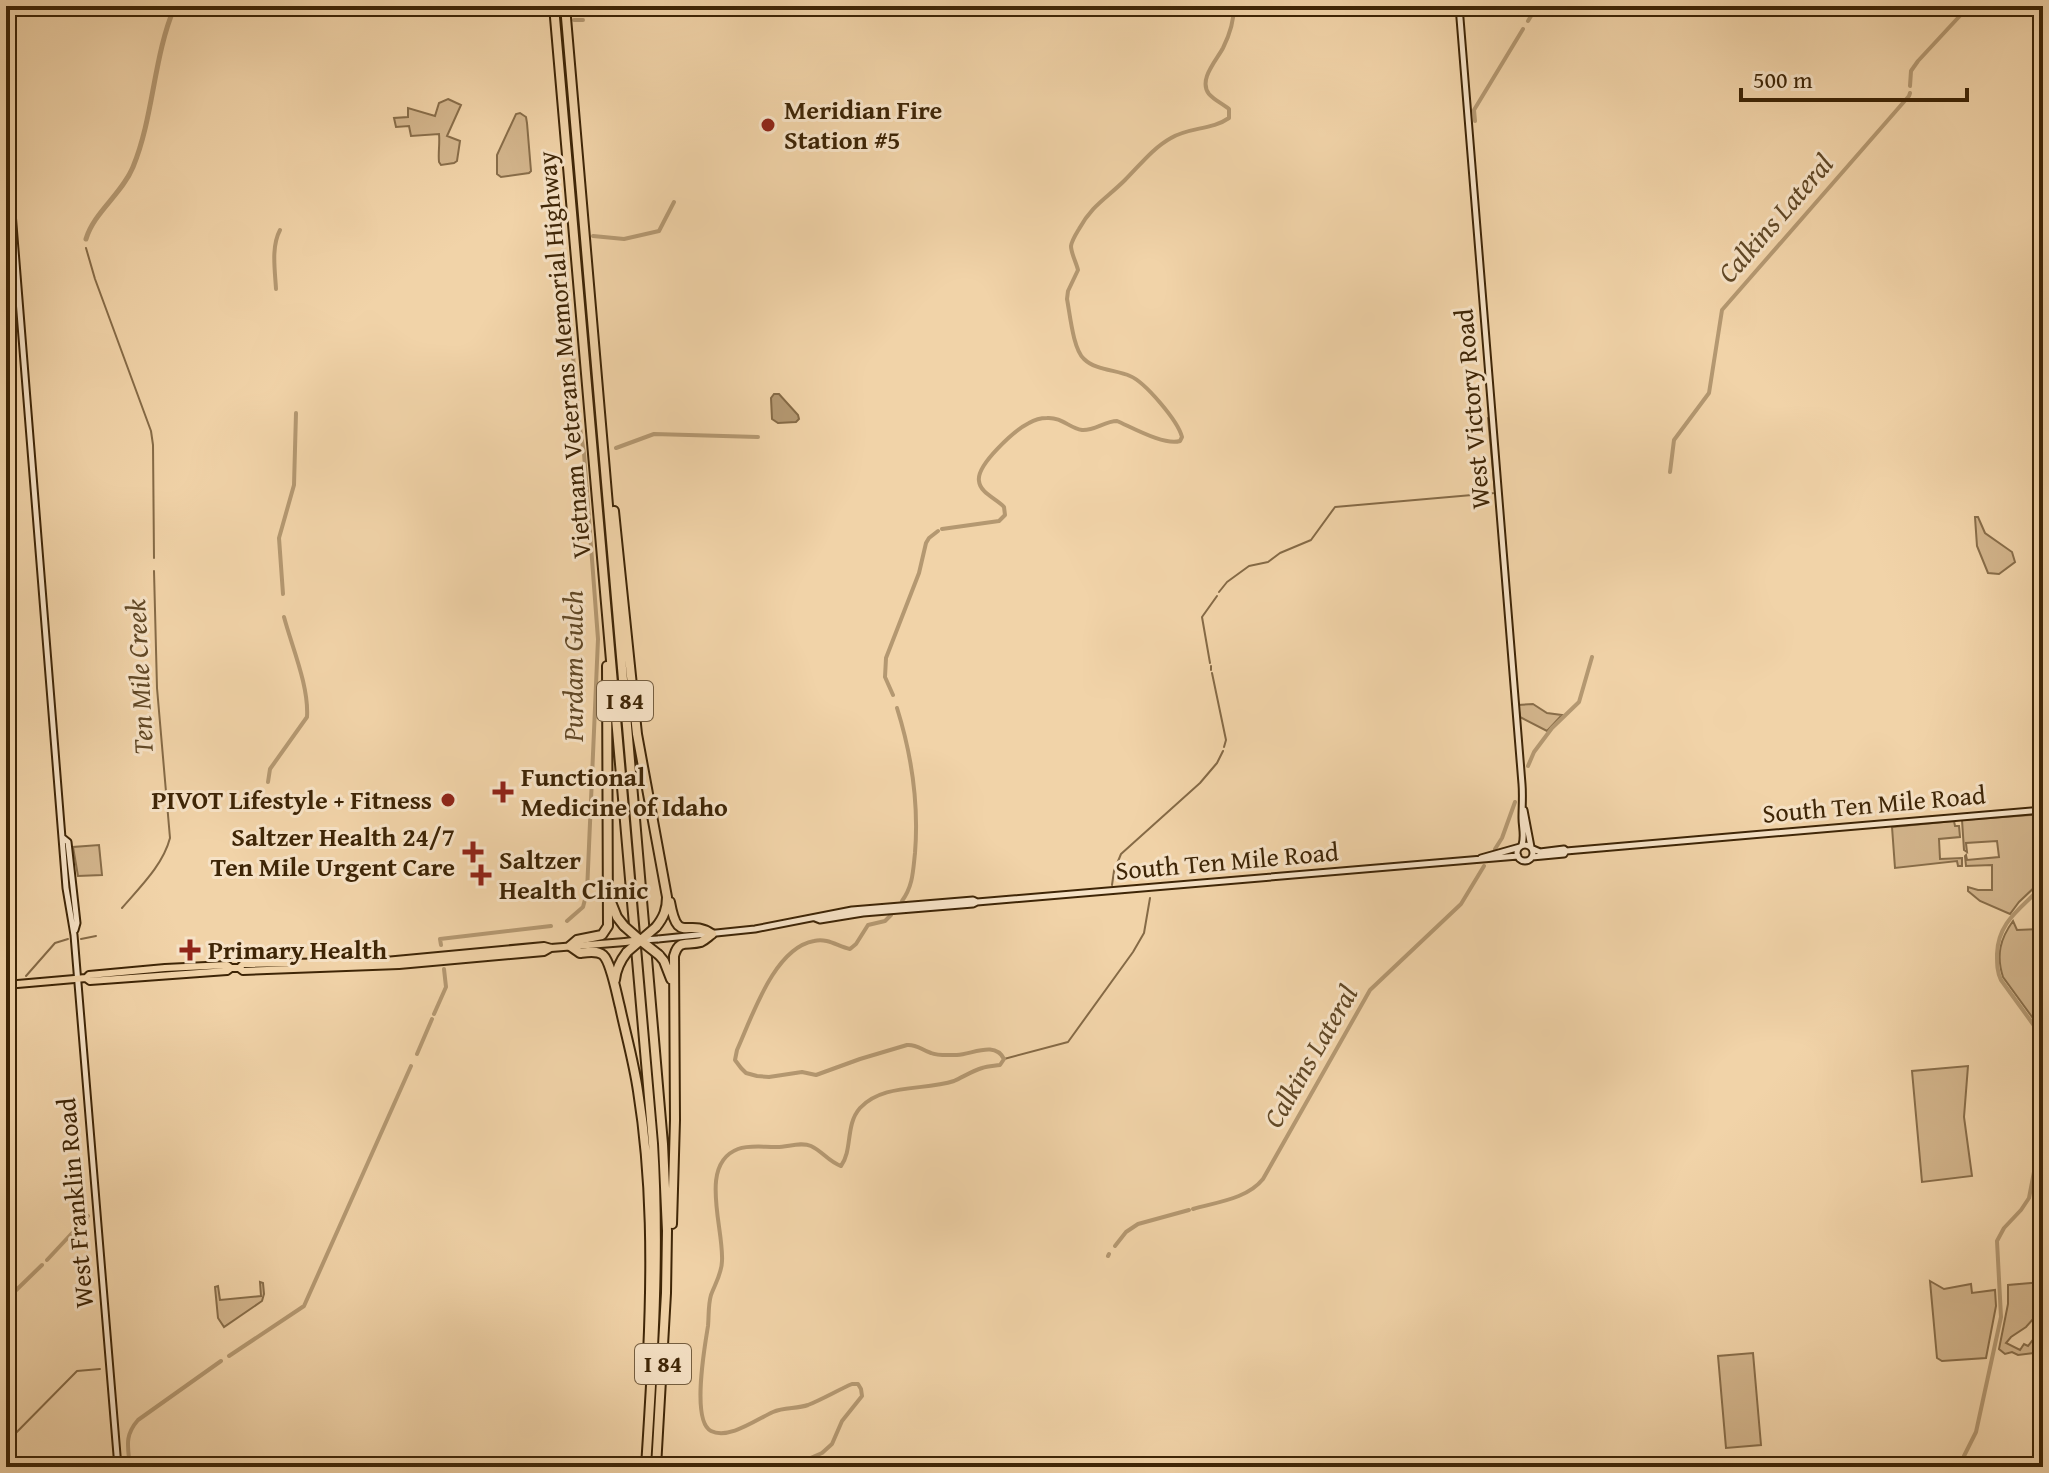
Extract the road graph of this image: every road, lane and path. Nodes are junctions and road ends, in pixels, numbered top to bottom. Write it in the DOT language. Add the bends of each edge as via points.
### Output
graph roads {
  1 [pos="554,6"];
  2 [pos="565,6"];
  3 [pos="1459,6"];
  4 [pos="6,137"];
  5 [pos="15,249"];
  6 [pos="6,250"];
  7 [pos="599,394"];
  8 [pos="610,642"];
  9 [pos="1524,810"];
  10 [pos="2043,810"];
  11 [pos="63,838"];
  12 [pos="1521,846"];
  13 [pos="1532,848"];
  14 [pos="63,850"];
  15 [pos="1566,851"];
  16 [pos="1518,856"];
  17 [pos="1532,857"];
  18 [pos="1480,859"];
  19 [pos="72,880"];
  20 [pos="609,885"];
  21 [pos="665,885"];
  22 [pos="715,934"];
  23 [pos="74,935"];
  24 [pos="640,940"];
  25 [pos="570,946"];
  26 [pos="77,979"];
  27 [pos="6,985"];
  28 [pos="616,993"];
  29 [pos="673,995"];
  30 [pos="667,1261"];
  31 [pos="118,1467"];
  32 [pos="645,1467"];
  33 [pos="656,1467"];
  1 -- 8 [label="highway, Vietnam Veterans Memorial Highway / I 84"];
  2 -- 7 [label="highway, Vietnam Veterans Memorial Highway / I 84"];
  3 -- 9 [label="main road, West Victory Road"];
  4 -- 5 [label="main road, West Franklin Road"];
  5 -- 6 [label="main road"];
  5 -- 11 [label="main road, West Franklin Road"];
  7 -- 21 [label="highway" via="637,734"];
  7 -- 30 [label="highway, Vietnam Veterans Memorial Highway / I 84" via="654,1020"];
  8 -- 20 [label="highway"];
  8 -- 32 [label="highway, Vietnam Veterans Memorial Highway / I 84" via="657,1205"];
  9 -- 12 [label="main road, West Victory Road"];
  9 -- 13 [label="main road, West Victory Road"];
  10 -- 15 [label="main road, South Ten Mile Road"];
  11 -- 14 [label="main road, West Franklin Road"];
  11 -- 19 [label="main road, West Franklin Road" via="68,842"];
  12 -- 13 [label="main road"];
  12 -- 16 [label="main road"];
  12 -- 18 [label="main road, South Ten Mile Road"];
  13 -- 15 [label="main road, South Ten Mile Road"];
  13 -- 17 [label="main road"];
  14 -- 19 [label="main road"];
  14 -- 23 [label="main road, West Franklin Road"];
  15 -- 17 [label="main road, South Ten Mile Road"];
  16 -- 17 [label="main road" via="1525,861"];
  16 -- 18 [label="main road, South Ten Mile Road"];
  18 -- 22 [label="main road, South Ten Mile Road" via="843,911"];
  19 -- 23 [label="main road, West Franklin Road"];
  20 -- 24 [label="highway, bridge" via="611,906"];
  20 -- 25 [label="highway" via="606,931"];
  21 -- 22 [label="highway" via="675,923"];
  21 -- 24 [label="highway, bridge" via="662,919"];
  22 -- 24 [label="main road, South Ten Mile Road, bridge"];
  22 -- 29 [label="highway" via="676,950"];
  23 -- 26 [label="main road, West Franklin Road"];
  24 -- 25 [label="main road, South Ten Mile Road, bridge"];
  24 -- 28 [label="highway, bridge" via="620,960"];
  24 -- 29 [label="highway, bridge" via="659,955"];
  25 -- 26 [label="main road, South Ten Mile Road"];
  25 -- 28 [label="highway" via="607,959"];
  26 -- 27 [label="main road, South Ten Mile Road"];
  26 -- 31 [label="main road, West Franklin Road"];
  28 -- 32 [label="highway" via="638,1090 649,1206"];
  29 -- 30 [label="highway" via="674,1174"];
  30 -- 33 [label="highway, Vietnam Veterans Memorial Highway / I 84"];
}
